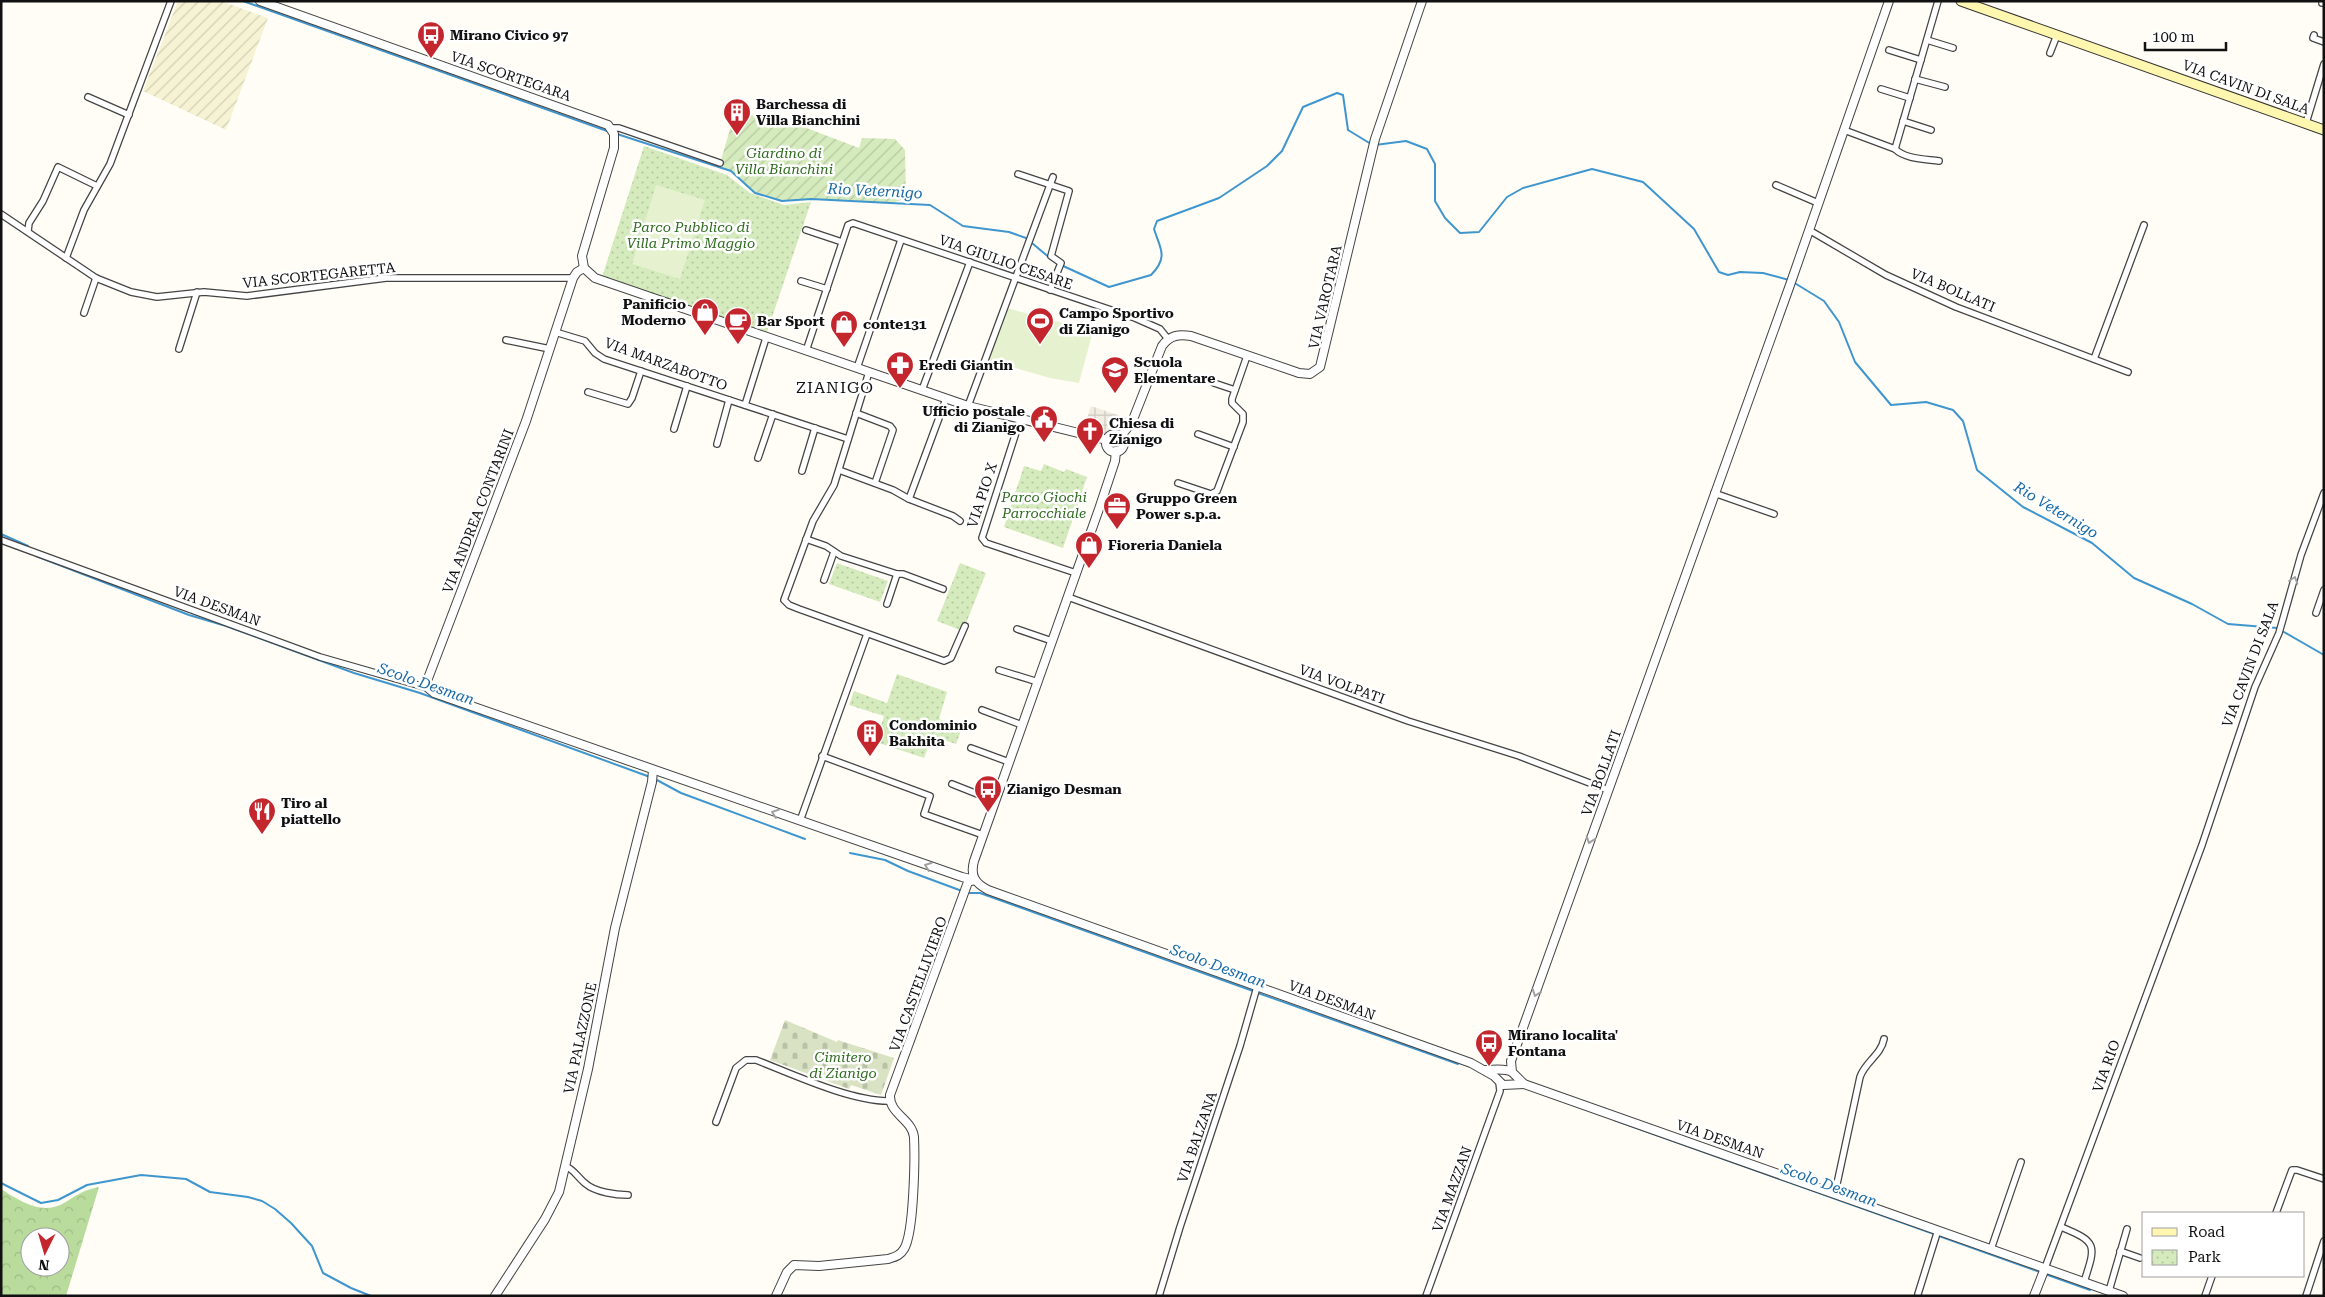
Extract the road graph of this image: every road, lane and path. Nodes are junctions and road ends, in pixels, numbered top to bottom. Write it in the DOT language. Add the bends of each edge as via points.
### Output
graph roads {
  1 [pos="172,1"];
  2 [pos="260,1"];
  3 [pos="1422,1"];
  4 [pos="1889,1"];
  5 [pos="1938,1"];
  6 [pos="1961,1"];
  7 [pos="2057,35"];
  8 [pos="2314,35"];
  9 [pos="1927,40"];
  10 [pos="2324,42"];
  11 [pos="1953,48"];
  12 [pos="1889,50"];
  13 [pos="2050,53"];
  14 [pos="1921,60"];
  15 [pos="2324,64"];
  16 [pos="1915,79"];
  17 [pos="1945,87"];
  18 [pos="1881,89"];
  19 [pos="88,97"];
  20 [pos="1910,98"];
  21 [pos="129,115"];
  22 [pos="1903,121"];
  23 [pos="2306,124"];
  24 [pos="1844,130"];
  25 [pos="1931,130"];
  26 [pos="2324,130"];
  27 [pos="612,132"];
  28 [pos="1894,149"];
  29 [pos="1939,161"];
  30 [pos="720,163"];
  31 [pos="1018,174"];
  32 [pos="1053,176"];
  33 [pos="1051,185"];
  34 [pos="1776,185"];
  35 [pos="98,186"];
  36 [pos="1818,203"];
  37 [pos="1,214"];
  38 [pos="2144,225"];
  39 [pos="806,230"];
  40 [pos="1809,230"];
  41 [pos="28,231"];
  42 [pos="901,240"];
  43 [pos="842,242"];
  44 [pos="66,258"];
  45 [pos="970,262"];
  46 [pos="584,268"];
  47 [pos="96,278"];
  48 [pos="572,278"];
  49 [pos="1016,278"];
  50 [pos="801,281"];
  51 [pos="827,289"];
  52 [pos="1050,290"];
  53 [pos="197,292"];
  54 [pos="84,313"];
  55 [pos="555,332"];
  56 [pos="766,338"];
  57 [pos="1168,339"];
  58 [pos="506,340"];
  59 [pos="179,349"];
  60 [pos="550,349"];
  61 [pos="806,351"];
  62 [pos="1248,356"];
  63 [pos="2094,359"];
  64 [pos="857,368"];
  65 [pos="642,371"];
  66 [pos="869,372"];
  67 [pos="2128,372"];
  68 [pos="1214,383"];
  69 [pos="687,386"];
  70 [pos="922,390"];
  71 [pos="1236,390"];
  72 [pos="588,392"];
  73 [pos="946,398"];
  74 [pos="729,400"];
  75 [pos="745,405"];
  76 [pos="968,406"];
  77 [pos="773,414"];
  78 [pos="856,414"];
  79 [pos="1020,420"];
  80 [pos="815,428"];
  81 [pos="674,429"];
  82 [pos="1198,434"];
  83 [pos="1121,436"];
  84 [pos="848,439"];
  85 [pos="1107,440"];
  86 [pos="717,444"];
  87 [pos="1234,447"];
  88 [pos="1116,451"];
  89 [pos="758,458"];
  90 [pos="839,470"];
  91 [pos="802,471"];
  92 [pos="875,483"];
  93 [pos="1178,483"];
  94 [pos="1714,493"];
  95 [pos="2324,493"];
  96 [pos="909,499"];
  97 [pos="1774,514"];
  98 [pos="960,521"];
  99 [pos="806,539"];
  100 [pos="1,540"];
  101 [pos="834,552"];
  102 [pos="1076,573"];
  103 [pos="897,574"];
  104 [pos="824,580"];
  105 [pos="943,589"];
  106 [pos="2324,590"];
  107 [pos="1068,597"];
  108 [pos="887,604"];
  109 [pos="2316,613"];
  110 [pos="965,626"];
  111 [pos="1017,629"];
  112 [pos="867,634"];
  113 [pos="1052,641"];
  114 [pos="999,670"];
  115 [pos="1038,682"];
  116 [pos="427,685"];
  117 [pos="982,710"];
  118 [pos="1022,725"];
  119 [pos="971,748"];
  120 [pos="822,756"];
  121 [pos="1009,762"];
  122 [pos="653,775"];
  123 [pos="952,784"];
  124 [pos="1608,792"];
  125 [pos="995,801"];
  126 [pos="800,821"];
  127 [pos="983,835"];
  128 [pos="2202,845"];
  129 [pos="975,880"];
  130 [pos="1256,990"];
  131 [pos="1884,1039"];
  132 [pos="1511,1061"];
  133 [pos="1513,1074"];
  134 [pos="1503,1079"];
  135 [pos="1524,1084"];
  136 [pos="890,1101"];
  137 [pos="716,1122"];
  138 [pos="2021,1162"];
  139 [pos="565,1166"];
  140 [pos="2324,1179"];
  141 [pos="1835,1193"];
  142 [pos="628,1196"];
  143 [pos="2276,1212"];
  144 [pos="2061,1227"];
  145 [pos="2127,1229"];
  146 [pos="1937,1233"];
  147 [pos="2324,1241"];
  148 [pos="1991,1249"];
  149 [pos="2120,1251"];
  150 [pos="2140,1258"];
  151 [pos="2043,1271"];
  152 [pos="2212,1277"];
  153 [pos="2084,1282"];
  154 [pos="2109,1291"];
  155 [pos="1918,1294"];
  156 [pos="496,1296"];
  157 [pos="776,1296"];
  158 [pos="1159,1296"];
  159 [pos="1426,1296"];
  160 [pos="2034,1296"];
  161 [pos="2123,1296"];
  162 [pos="2205,1296"];
  163 [pos="2306,1296"];
  1 -- 21 [label="street"];
  2 -- 27 [label="street, VIA SCORTEGARA" via="596,120"];
  3 -- 62 [label="street, VIA VAROTARA" via="1374,143 1320,367 1314,373 1305,374"];
  4 -- 24 [label="street, VIA BOLLATI"];
  5 -- 9 [label="street"];
  6 -- 7 [label="main road, VIA CAVIN DI SALA"];
  7 -- 13 [label="street"];
  7 -- 23 [label="main road, VIA CAVIN DI SALA"];
  8 -- 10 [label="street" via="2312,38"];
  9 -- 11 [label="street"];
  9 -- 14 [label="street"];
  12 -- 14 [label="street"];
  14 -- 16 [label="street"];
  15 -- 23 [label="street"];
  16 -- 17 [label="street"];
  16 -- 20 [label="street"];
  18 -- 20 [label="street"];
  19 -- 21 [label="street"];
  20 -- 22 [label="street"];
  21 -- 35 [label="street"];
  22 -- 25 [label="street"];
  22 -- 28 [label="street"];
  23 -- 26 [label="main road, VIA CAVIN DI SALA"];
  24 -- 28 [label="street"];
  24 -- 36 [label="street, VIA BOLLATI"];
  27 -- 30 [label="street, VIA SCORTEGARA" via="619,128"];
  27 -- 46 [label="street" via="613,153 582,252"];
  28 -- 29 [label="street" via="1906,156"];
  31 -- 33 [label="street"];
  32 -- 33 [label="street"];
  33 -- 49 [label="street"];
  33 -- 52 [label="street" via="1069,191 1051,256 1060,265"];
  34 -- 36 [label="street"];
  35 -- 41 [label="street" via="58,167 43,201 29,222"];
  35 -- 44 [label="street" via="84,210"];
  36 -- 40 [label="street, VIA BOLLATI"];
  37 -- 41 [label="street, VIA SCORTEGARETTA"];
  38 -- 63 [label="street"];
  39 -- 43 [label="street"];
  40 -- 63 [label="street, VIA BOLLATI" via="1886,275 1921,291"];
  40 -- 94 [label="street, VIA BOLLATI"];
  41 -- 44 [label="street, VIA SCORTEGARETTA"];
  42 -- 43 [label="street, VIA GIULIO CESARE" via="853,223 848,225"];
  42 -- 45 [label="street, VIA GIULIO CESARE"];
  42 -- 64 [label="street"];
  43 -- 51 [label="street"];
  44 -- 47 [label="street, VIA SCORTEGARETTA"];
  45 -- 49 [label="street, VIA GIULIO CESARE"];
  45 -- 70 [label="street"];
  46 -- 48 [label="street"];
  46 -- 56 [label="street" via="595,278"];
  47 -- 53 [label="street, VIA SCORTEGARETTA" via="131,292 157,297"];
  47 -- 54 [label="street"];
  48 -- 53 [label="street, VIA SCORTEGARETTA" via="386,278 247,296"];
  48 -- 55 [label="street, VIA ANDREA CONTARINI"];
  49 -- 52 [label="street, VIA GIULIO CESARE"];
  49 -- 76 [label="street"];
  50 -- 51 [label="street"];
  51 -- 61 [label="street"];
  52 -- 57 [label="street, VIA GIULIO CESARE" via="1154,325"];
  53 -- 59 [label="street"];
  55 -- 60 [label="street, VIA ANDREA CONTARINI"];
  55 -- 65 [label="street, VIA MARZABOTTO" via="585,341 601,357"];
  56 -- 61 [label="street"];
  56 -- 75 [label="street"];
  57 -- 62 [label="street, VIA VAROTARA" via="1191,336"];
  57 -- 83 [label="street" via="1158,353 1132,422"];
  58 -- 60 [label="street"];
  60 -- 116 [label="street, VIA ANDREA CONTARINI"];
  61 -- 64 [label="street"];
  62 -- 71 [label="street"];
  63 -- 67 [label="street, VIA BOLLATI"];
  64 -- 66 [label="street"];
  65 -- 69 [label="street, VIA MARZABOTTO"];
  65 -- 72 [label="street" via="628,404"];
  66 -- 70 [label="street"];
  66 -- 78 [label="street"];
  68 -- 71 [label="street"];
  69 -- 74 [label="street, VIA MARZABOTTO"];
  69 -- 81 [label="street"];
  70 -- 73 [label="street"];
  71 -- 87 [label="street" via="1232,402 1244,418"];
  73 -- 76 [label="street"];
  73 -- 96 [label="street"];
  74 -- 75 [label="street, VIA MARZABOTTO"];
  74 -- 86 [label="street"];
  75 -- 77 [label="street, VIA MARZABOTTO"];
  76 -- 79 [label="street"];
  77 -- 80 [label="street, VIA MARZABOTTO"];
  77 -- 89 [label="street"];
  78 -- 84 [label="street"];
  78 -- 92 [label="street" via="893,430"];
  79 -- 85 [label="street"];
  79 -- 102 [label="street, VIA PIO X" via="982,538 986,543"];
  80 -- 84 [label="street, VIA MARZABOTTO"];
  80 -- 91 [label="street"];
  82 -- 87 [label="street"];
  83 -- 85 [label="street" via="1113,434"];
  83 -- 88 [label="street" via="1123,446"];
  84 -- 90 [label="street"];
  85 -- 88 [label="street" via="1108,448"];
  87 -- 93 [label="street" via="1218,491 1211,494"];
  88 -- 102 [label="street"];
  90 -- 92 [label="street"];
  90 -- 99 [label="street"];
  92 -- 96 [label="street"];
  94 -- 97 [label="street"];
  94 -- 124 [label="street, VIA BOLLATI"];
  128 -- 95 [label="street, VIA CAVIN DI SALA, one-way" via="2255,687 2280,630 2301,556"];
  96 -- 98 [label="street"];
  99 -- 101 [label="street"];
  99 -- 112 [label="street" via="784,600 789,605"];
  100 -- 116 [label="street, VIA DESMAN" via="320,656"];
  101 -- 103 [label="street"];
  101 -- 104 [label="street"];
  102 -- 107 [label="street"];
  103 -- 105 [label="street"];
  103 -- 108 [label="street"];
  106 -- 109 [label="street"];
  107 -- 113 [label="street"];
  107 -- 124 [label="street, VIA VOLPATI" via="1398,717 1520,756"];
  110 -- 112 [label="street" via="948,660"];
  111 -- 113 [label="street"];
  112 -- 120 [label="street"];
  113 -- 115 [label="street"];
  114 -- 115 [label="street"];
  115 -- 118 [label="street"];
  116 -- 122 [label="street, VIA DESMAN" via="434,693"];
  117 -- 118 [label="street"];
  118 -- 121 [label="street"];
  119 -- 121 [label="street"];
  120 -- 126 [label="street"];
  120 -- 127 [label="street" via="930,796 924,814"];
  121 -- 125 [label="street"];
  126 -- 122 [label="street, VIA DESMAN, one-way"];
  122 -- 139 [label="street, VIA PALAZZONE" via="615,928 588,1069"];
  123 -- 125 [label="street"];
  124 -- 132 [label="street, VIA BOLLATI, one-way"];
  125 -- 127 [label="street"];
  129 -- 126 [label="street, VIA DESMAN, one-way"];
  127 -- 129 [label="street" via="972,867"];
  128 -- 144 [label="street, VIA RIO"];
  129 -- 130 [label="street, VIA DESMAN" via="988,890"];
  129 -- 136 [label="street, VIA CASTELLIVIERO" via="968,882"];
  130 -- 134 [label="street, VIA DESMAN"];
  130 -- 158 [label="street, VIA BALZANA"];
  131 -- 141 [label="street" via="1881,1049 1864,1067 1860,1077"];
  132 -- 133 [label="street, VIA BOLLATI"];
  132 -- 134 [label="street, VIA BOLLATI"];
  133 -- 134 [label="street, VIA DESMAN"];
  133 -- 134 [label="street"];
  133 -- 135 [label="street, VIA DESMAN"];
  134 -- 135 [label="street, VIA DESMAN"];
  134 -- 159 [label="street, VIA MAZZAN"];
  135 -- 141 [label="street, VIA DESMAN"];
  136 -- 137 [label="street" via="875,1101 821,1086 756,1060 746,1060 736,1068"];
  136 -- 157 [label="street" via="912,1127 914,1137 910,1223 905,1248 888,1259 819,1266 794,1265 786,1272"];
  138 -- 148 [label="street"];
  139 -- 142 [label="street" via="587,1186"];
  139 -- 156 [label="street, VIA PALAZZONE" via="559,1192 545,1220"];
  140 -- 143 [label="street" via="2294,1169 2290,1172"];
  141 -- 146 [label="street, VIA DESMAN"];
  144 -- 151 [label="street, VIA RIO"];
  144 -- 153 [label="street" via="2090,1241 2092,1251"];
  145 -- 149 [label="street"];
  146 -- 148 [label="street, VIA DESMAN"];
  146 -- 155 [label="street"];
  147 -- 163 [label="street"];
  148 -- 151 [label="street, VIA DESMAN"];
  149 -- 150 [label="street"];
  149 -- 154 [label="street"];
  151 -- 153 [label="street, VIA DESMAN"];
  151 -- 160 [label="street, VIA RIO"];
  152 -- 162 [label="street"];
  153 -- 154 [label="street, VIA DESMAN"];
  154 -- 161 [label="street, VIA DESMAN"];
}
